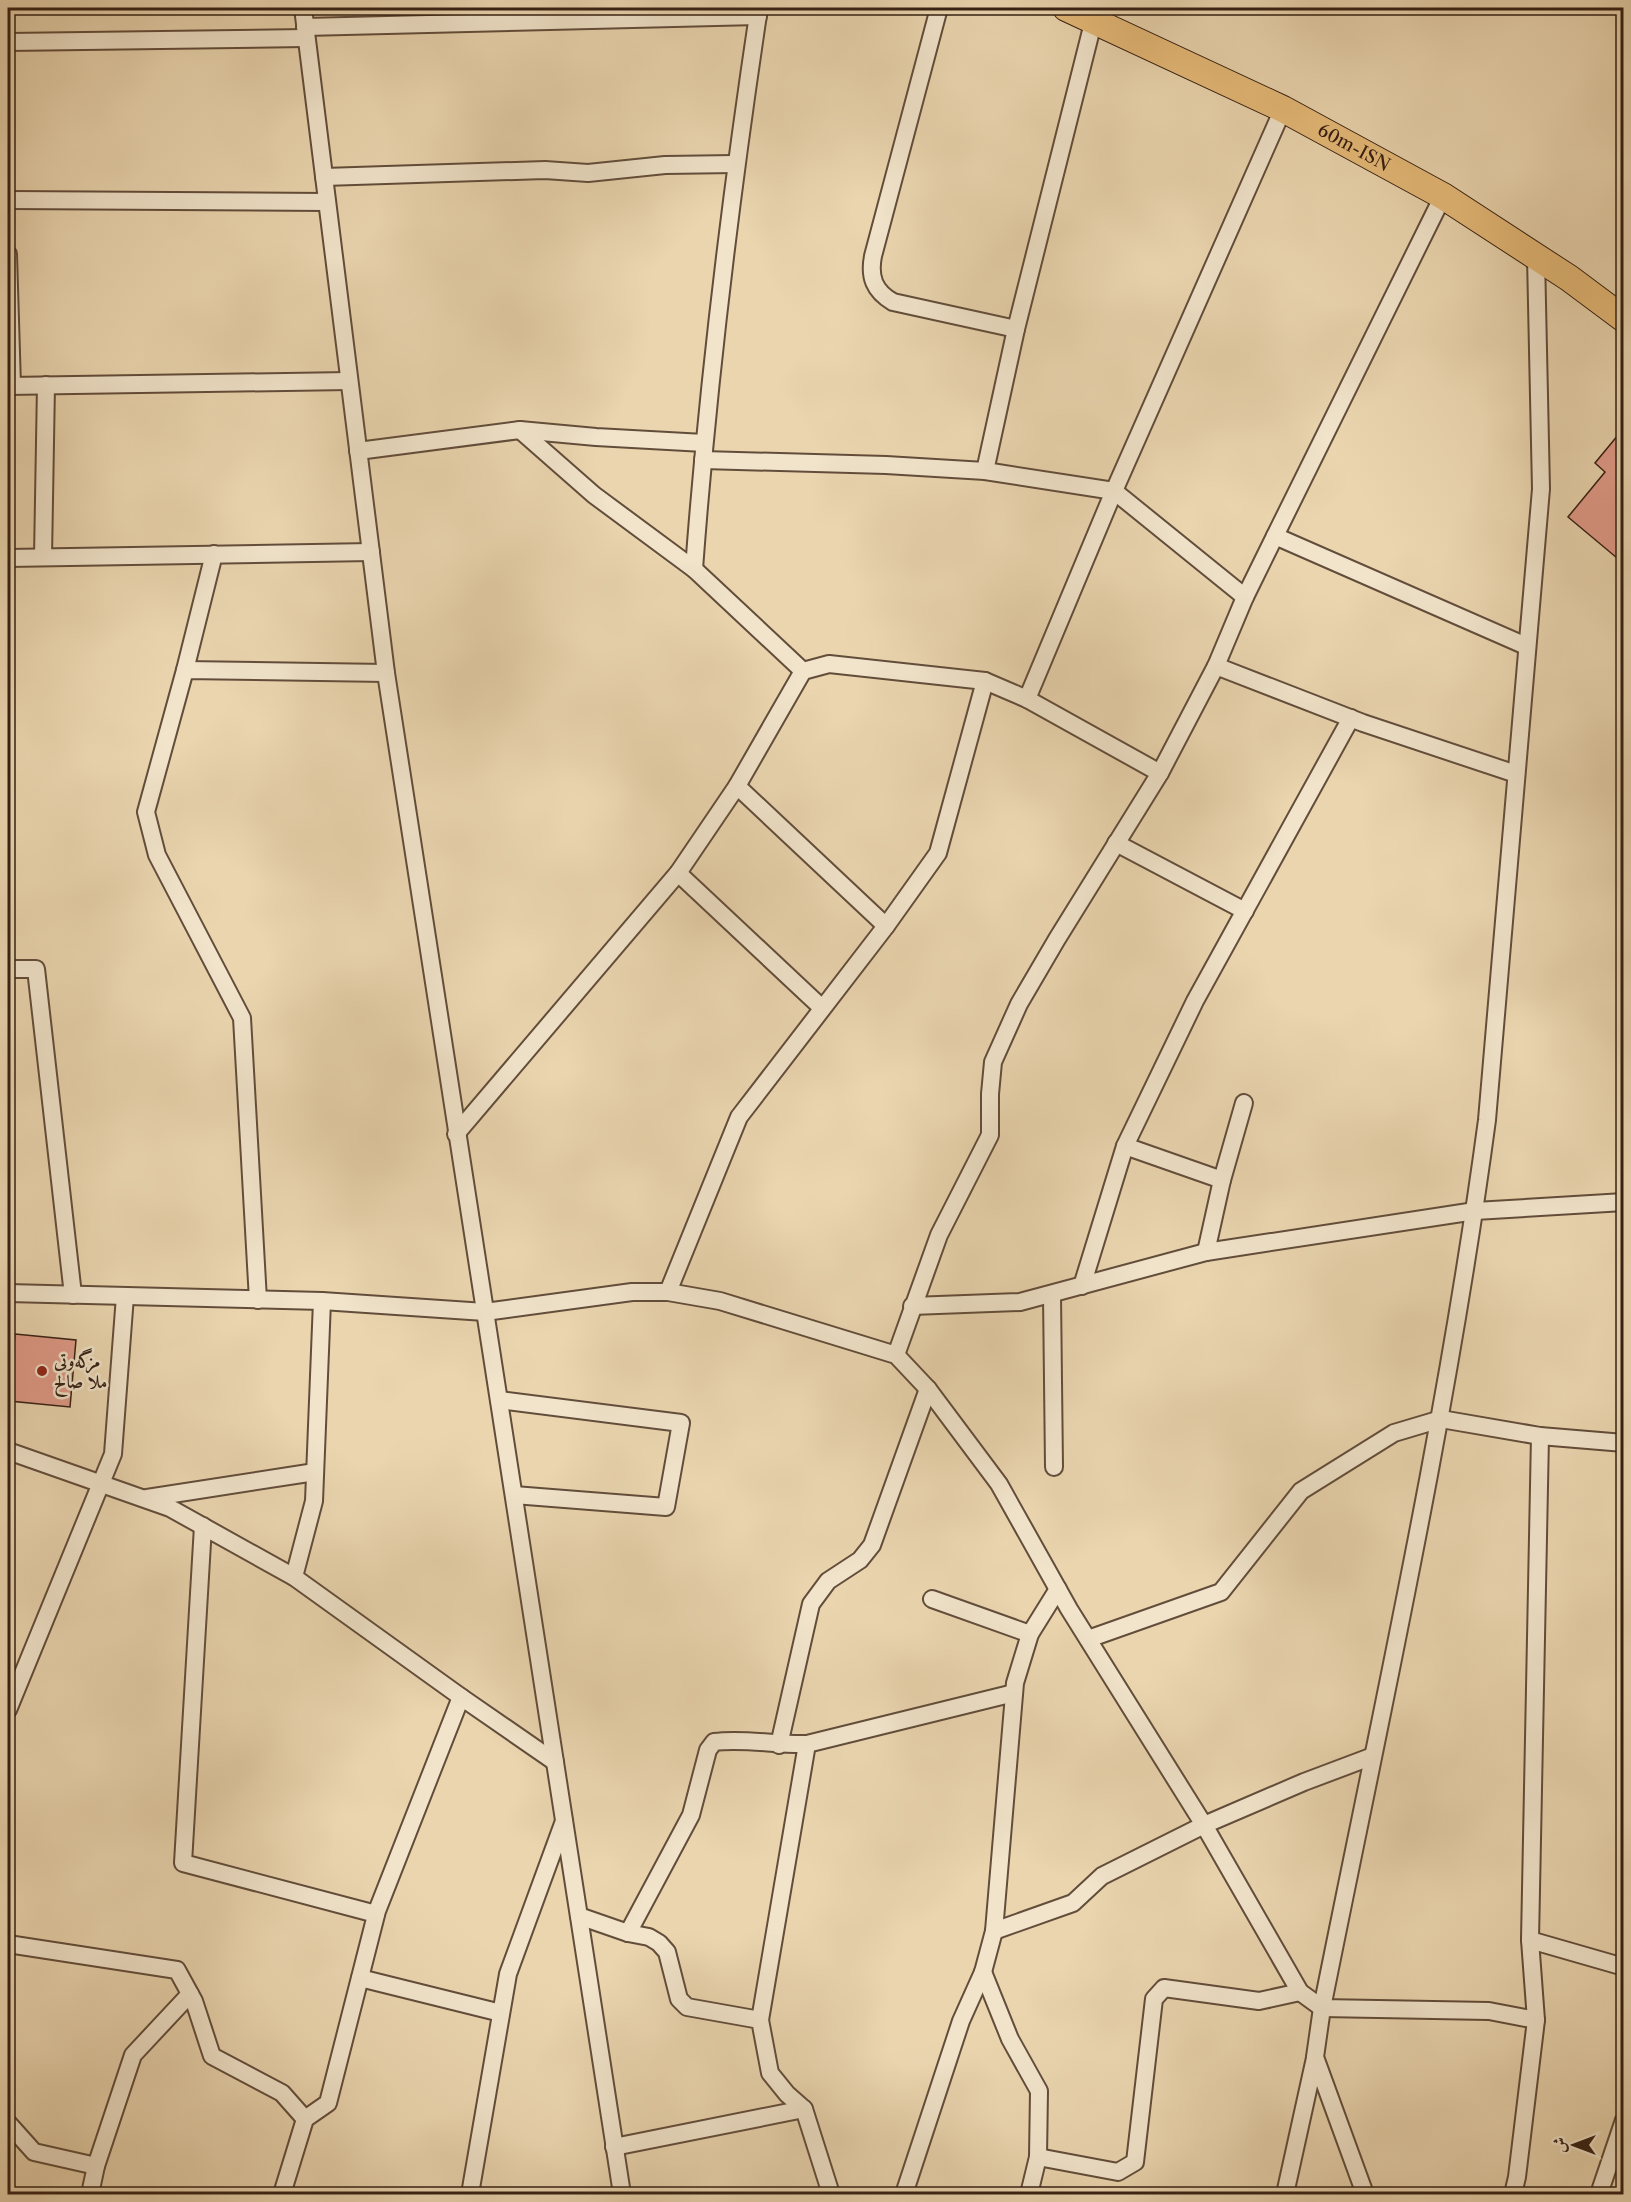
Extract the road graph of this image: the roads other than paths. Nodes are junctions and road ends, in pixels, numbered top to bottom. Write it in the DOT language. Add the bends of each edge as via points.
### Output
graph roads {
  1 [pos="303,8"];
  2 [pos="939,8"];
  3 [pos="1066,8"];
  4 [pos="758,12"];
  5 [pos="1094,19"];
  6 [pos="306,32"];
  7 [pos="8,42"];
  8 [pos="1283,109"];
  9 [pos="735,164"];
  10 [pos="324,177"];
  11 [pos="1443,196"];
  12 [pos="8,200"];
  13 [pos="327,202"];
  14 [pos="8,254"];
  15 [pos="1536,257"];
  16 [pos="1623,319"];
  17 [pos="1016,329"];
  18 [pos="349,381"];
  19 [pos="46,385"];
  20 [pos="10,386"];
  21 [pos="520,430"];
  22 [pos="704,442"];
  23 [pos="358,452"];
  24 [pos="702,460"];
  25 [pos="985,471"];
  26 [pos="1114,491"];
  27 [pos="1275,536"];
  28 [pos="371,552"];
  29 [pos="214,554"];
  30 [pos="43,557"];
  31 [pos="8,558"];
  32 [pos="694,569"];
  33 [pos="1245,597"];
  34 [pos="1526,646"];
  35 [pos="1216,666"];
  36 [pos="184,670"];
  37 [pos="803,671"];
  38 [pos="386,673"];
  39 [pos="985,681"];
  40 [pos="1027,699"];
  41 [pos="1351,718"];
  42 [pos="1160,773"];
  43 [pos="1516,774"];
  44 [pos="737,786"];
  45 [pos="1116,843"];
  46 [pos="678,873"];
  47 [pos="1245,911"];
  48 [pos="886,926"];
  49 [pos="8,969"];
  50 [pos="822,1008"];
  51 [pos="1244,1103"];
  52 [pos="456,1134"];
  53 [pos="1125,1146"];
  54 [pos="1222,1180"];
  55 [pos="1623,1203"];
  56 [pos="1475,1211"];
  57 [pos="1206,1252"];
  58 [pos="1082,1286"];
  59 [pos="668,1292"];
  60 [pos="8,1293"];
  61 [pos="73,1295"];
  62 [pos="1052,1295"];
  63 [pos="125,1296"];
  64 [pos="258,1299"];
  65 [pos="322,1301"];
  66 [pos="912,1306"];
  67 [pos="485,1311"];
  68 [pos="896,1355"];
  69 [pos="928,1389"];
  70 [pos="499,1400"];
  71 [pos="1441,1419"];
  72 [pos="1540,1437"];
  73 [pos="1623,1443"];
  74 [pos="8,1451"];
  75 [pos="1054,1467"];
  76 [pos="315,1473"];
  77 [pos="101,1483"];
  78 [pos="514,1495"];
  79 [pos="144,1498"];
  80 [pos="203,1526"];
  81 [pos="294,1577"];
  82 [pos="1058,1589"];
  83 [pos="932,1599"];
  84 [pos="1030,1634"];
  85 [pos="1088,1639"];
  86 [pos="1014,1693"];
  87 [pos="461,1697"];
  88 [pos="8,1710"];
  89 [pos="807,1744"];
  90 [pos="778,1745"];
  91 [pos="1373,1756"];
  92 [pos="555,1762"];
  93 [pos="565,1821"];
  94 [pos="1204,1825"];
  95 [pos="376,1914"];
  96 [pos="579,1916"];
  97 [pos="994,1930"];
  98 [pos="628,1933"];
  99 [pos="1530,1940"];
  100 [pos="8,1944"];
  101 [pos="1623,1967"];
  102 [pos="982,1972"];
  103 [pos="360,1978"];
  104 [pos="1300,1992"];
  105 [pos="190,1994"];
  106 [pos="1322,2008"];
  107 [pos="501,2013"];
  108 [pos="760,2020"];
  109 [pos="1536,2020"];
  110 [pos="1315,2058"];
  111 [pos="804,2109"];
  112 [pos="305,2119"];
  113 [pos="1623,2120"];
  114 [pos="8,2123"];
  115 [pos="614,2147"];
  116 [pos="1038,2157"];
  117 [pos="96,2166"];
  118 [pos="90,2194"];
  119 [pos="282,2194"];
  120 [pos="470,2194"];
  121 [pos="622,2194"];
  122 [pos="831,2194"];
  123 [pos="904,2194"];
  124 [pos="1029,2194"];
  125 [pos="1285,2194"];
  126 [pos="1365,2194"];
  127 [pos="1513,2194"];
  128 [pos="1599,2194"];
  1 -- 6 [label="street"];
  2 -- 17 [label="street" via="873,256 872,278 876,288 892,302"];
  3 -- 5 [label="main road, 60m-ISN"];
  4 -- 6 [label="street"];
  4 -- 9 [label="street"];
  5 -- 8 [label="main road, 60m-ISN"];
  5 -- 17 [label="street"];
  6 -- 7 [label="street"];
  6 -- 10 [label="street"];
  8 -- 11 [label="main road, 60m-ISN"];
  8 -- 26 [label="street"];
  9 -- 10 [label="street" via="665,165 588,173 545,170"];
  9 -- 22 [label="street"];
  10 -- 13 [label="street"];
  11 -- 15 [label="main road, 60m-ISN"];
  11 -- 27 [label="street"];
  12 -- 13 [label="street"];
  13 -- 18 [label="street"];
  14 -- 20 [label="street"];
  15 -- 16 [label="main road, 60m-ISN"];
  15 -- 34 [label="street" via="1541,489"];
  17 -- 25 [label="street"];
  18 -- 19 [label="street"];
  18 -- 23 [label="street"];
  19 -- 20 [label="street"];
  19 -- 30 [label="street"];
  21 -- 22 [label="street"];
  21 -- 23 [label="street"];
  21 -- 32 [label="street" via="594,495"];
  22 -- 24 [label="street"];
  23 -- 28 [label="street"];
  24 -- 25 [label="street"];
  24 -- 32 [label="street"];
  25 -- 26 [label="street"];
  26 -- 33 [label="street"];
  26 -- 40 [label="street"];
  27 -- 33 [label="street"];
  27 -- 34 [label="street"];
  28 -- 29 [label="street"];
  28 -- 38 [label="street"];
  29 -- 30 [label="street"];
  29 -- 36 [label="street"];
  30 -- 31 [label="street"];
  32 -- 37 [label="street"];
  33 -- 35 [label="street"];
  34 -- 43 [label="street"];
  35 -- 41 [label="street"];
  35 -- 42 [label="street"];
  36 -- 38 [label="street"];
  36 -- 64 [label="street" via="146,812 157,855 242,1018"];
  37 -- 39 [label="street" via="829,664"];
  37 -- 44 [label="street"];
  38 -- 52 [label="street"];
  39 -- 40 [label="street"];
  39 -- 48 [label="street" via="938,853"];
  40 -- 42 [label="street"];
  41 -- 43 [label="street"];
  41 -- 47 [label="street"];
  42 -- 45 [label="street"];
  43 -- 56 [label="street" via="1487,1120"];
  44 -- 46 [label="street"];
  44 -- 48 [label="street"];
  45 -- 47 [label="street"];
  45 -- 66 [label="street" via="1019,1004 993,1062 990,1135 939,1235"];
  46 -- 50 [label="street"];
  46 -- 52 [label="street"];
  47 -- 53 [label="street" via="1195,1001"];
  48 -- 50 [label="street"];
  49 -- 61 [label="street" via="36,969"];
  50 -- 59 [label="street" via="739,1117"];
  51 -- 54 [label="street"];
  52 -- 67 [label="street"];
  53 -- 54 [label="street"];
  53 -- 58 [label="street"];
  54 -- 57 [label="street"];
  55 -- 56 [label="street"];
  56 -- 57 [label="street"];
  56 -- 71 [label="street"];
  57 -- 58 [label="street"];
  58 -- 62 [label="street"];
  59 -- 67 [label="street" via="632,1292"];
  59 -- 68 [label="street" via="720,1301"];
  60 -- 61 [label="street"];
  61 -- 63 [label="street"];
  62 -- 66 [label="street" via="1020,1302"];
  62 -- 75 [label="street"];
  63 -- 64 [label="street"];
  63 -- 77 [label="street" via="113,1454"];
  64 -- 65 [label="street"];
  65 -- 67 [label="street"];
  65 -- 76 [label="street"];
  66 -- 68 [label="street"];
  67 -- 70 [label="street"];
  68 -- 69 [label="street"];
  69 -- 82 [label="street" via="999,1485"];
  69 -- 90 [label="street" via="872,1545 860,1560 828,1581 811,1604"];
  70 -- 78 [label="street"];
  70 -- 78 [label="street" via="681,1423 666,1507"];
  71 -- 72 [label="street"];
  71 -- 85 [label="street" via="1394,1433 1301,1491 1221,1592"];
  71 -- 91 [label="street"];
  72 -- 73 [label="street"];
  72 -- 99 [label="street"];
  74 -- 77 [label="street"];
  76 -- 79 [label="street"];
  76 -- 81 [label="street" via="314,1502"];
  77 -- 79 [label="street"];
  77 -- 88 [label="street"];
  78 -- 92 [label="street"];
  79 -- 80 [label="street"];
  80 -- 81 [label="street"];
  80 -- 95 [label="street" via="183,1863"];
  81 -- 87 [label="street"];
  82 -- 84 [label="street"];
  82 -- 85 [label="street"];
  83 -- 84 [label="street"];
  84 -- 86 [label="street"];
  85 -- 94 [label="street"];
  86 -- 89 [label="street"];
  86 -- 97 [label="street"];
  87 -- 92 [label="street"];
  87 -- 95 [label="street"];
  89 -- 90 [label="street"];
  89 -- 108 [label="street"];
  90 -- 98 [label="street" via="714,1742 708,1750 691,1815"];
  91 -- 94 [label="street"];
  91 -- 106 [label="street"];
  92 -- 93 [label="street"];
  93 -- 96 [label="street"];
  93 -- 107 [label="street" via="508,1974"];
  94 -- 97 [label="street" via="1102,1876 1072,1903"];
  94 -- 104 [label="street"];
  95 -- 103 [label="street"];
  96 -- 98 [label="street"];
  96 -- 115 [label="street"];
  97 -- 102 [label="street"];
  98 -- 108 [label="street" via="649,1937 667,1952 679,1999 687,2007"];
  99 -- 101 [label="street"];
  99 -- 109 [label="street"];
  100 -- 105 [label="street" via="177,1970"];
  102 -- 116 [label="street" via="1010,2039 1039,2091"];
  102 -- 123 [label="street" via="961,2021"];
  103 -- 107 [label="street"];
  103 -- 112 [label="street" via="328,2103"];
  104 -- 106 [label="street"];
  104 -- 116 [label="street" via="1260,2001 1164,1988 1154,2000 1135,2162 1118,2172"];
  105 -- 112 [label="street" via="212,2056 282,2093"];
  105 -- 117 [label="street" via="132,2055"];
  106 -- 109 [label="street" via="1488,2012"];
  106 -- 110 [label="street"];
  107 -- 120 [label="street"];
  108 -- 111 [label="street" via="770,2073"];
  109 -- 127 [label="street"];
  110 -- 125 [label="street"];
  110 -- 126 [label="street"];
  111 -- 115 [label="street"];
  111 -- 122 [label="street"];
  112 -- 119 [label="street"];
  113 -- 128 [label="street"];
  114 -- 117 [label="street" via="34,2152"];
  115 -- 121 [label="street"];
  116 -- 124 [label="street"];
  117 -- 118 [label="street"];
}
